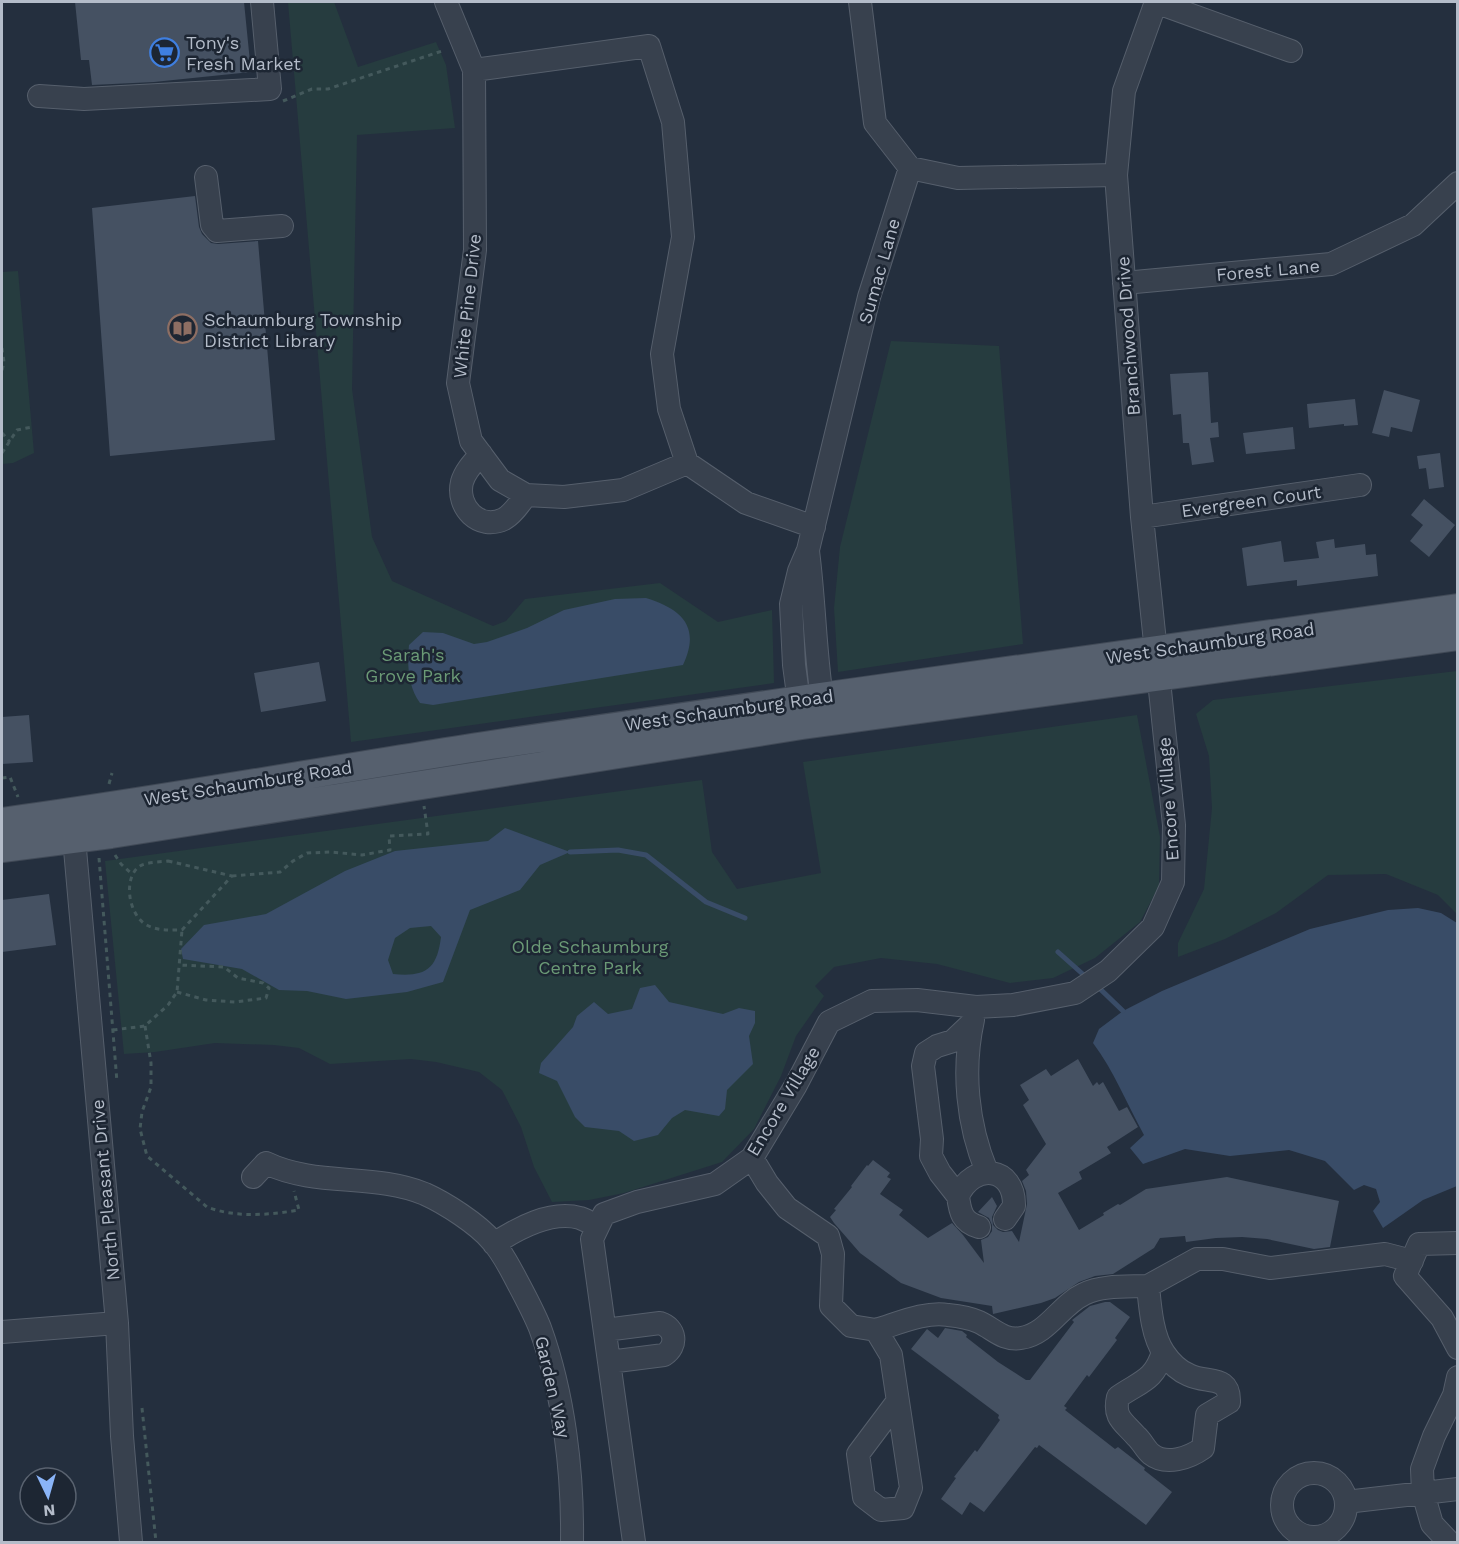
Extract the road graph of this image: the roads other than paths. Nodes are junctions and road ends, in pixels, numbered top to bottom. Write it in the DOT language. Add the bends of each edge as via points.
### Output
graph roads {
  1 [pos="262,2"];
  2 [pos="446,2"];
  3 [pos="860,2"];
  4 [pos="1155,2"];
  5 [pos="1291,51"];
  6 [pos="474,69"];
  7 [pos="39,96"];
  8 [pos="910,168"];
  9 [pos="1116,175"];
  10 [pos="206,177"];
  11 [pos="1458,183"];
  12 [pos="282,226"];
  13 [pos="1124,283"];
  14 [pos="481,454"];
  15 [pos="687,463"];
  16 [pos="1360,485"];
  17 [pos="526,495"];
  18 [pos="1142,517"];
  19 [pos="814,526"];
  20 [pos="1458,608"];
  21 [pos="1458,636"];
  22 [pos="1156,663"];
  23 [pos="812,711"];
  24 [pos="2,822"];
  25 [pos="74,838"];
  26 [pos="2,848"];
  27 [pos="974,1015"];
  28 [pos="753,1158"];
  29 [pos="260,1170"];
  30 [pos="987,1172"];
  31 [pos="958,1196"];
  32 [pos="1005,1218"];
  33 [pos="598,1226"];
  34 [pos="979,1227"];
  35 [pos="1458,1243"];
  36 [pos="494,1244"];
  37 [pos="1412,1261"];
  38 [pos="1148,1286"];
  39 [pos="117,1323"];
  40 [pos="605,1330"];
  41 [pos="876,1330"];
  42 [pos="2,1332"];
  43 [pos="1458,1348"];
  44 [pos="1163,1352"];
  45 [pos="609,1362"];
  46 [pos="1458,1377"];
  47 [pos="897,1402"];
  48 [pos="1458,1489"];
  49 [pos="1423,1493"];
  50 [pos="1346,1502"];
  51 [pos="131,1542"];
  52 [pos="572,1542"];
  53 [pos="634,1542"];
  54 [pos="1449,1542"];
  1 -- 7 [label="street" via="270,89 84,99"];
  2 -- 6 [label="street, White Pine Drive"];
  3 -- 8 [label="street" via="874,123"];
  4 -- 5 [label="street"];
  4 -- 9 [label="street, Branchwood Drive" via="1124,91"];
  6 -- 14 [label="street, White Pine Drive" via="475,250 458,383 471,441"];
  6 -- 15 [label="street" via="649,46 673,122 683,237 662,354 669,409"];
  8 -- 9 [label="street" via="958,178"];
  8 -- 19 [label="street, Sumac Lane" via="869,297"];
  9 -- 13 [label="street, Branchwood Drive"];
  10 -- 12 [label="street" via="212,225 218,231"];
  11 -- 13 [label="street, Forest Lane" via="1413,225 1331,264"];
  13 -- 18 [label="street, Branchwood Drive"];
  14 -- 17 [label="street, White Pine Drive" via="500,480"];
  14 -- 17 [label="street" via="462,481 461,493 468,513 490,523 503,519"];
  15 -- 17 [label="street, White Pine Drive" via="623,490 564,498"];
  15 -- 19 [label="street" via="746,503"];
  16 -- 18 [label="street, Evergreen Court"];
  18 -- 22 [label="street, Branchwood Drive"];
  19 -- 23 [label="street, Sumac Lane" via="808,550"];
  20 -- 22 [label="main road, West Schaumburg Road"];
  21 -- 22 [label="main road, West Schaumburg Road"];
  22 -- 23 [label="main road, West Schaumburg Road"];
  22 -- 27 [label="street, Encore Village" via="1174,825 1173,882 1153,927 1108,971 1075,993"];
  23 -- 24 [label="main road, West Schaumburg Road" via="333,769"];
  23 -- 25 [label="main road, West Schaumburg Road"];
  25 -- 26 [label="main road, West Schaumburg Road"];
  25 -- 39 [label="street, North Pleasant Drive"];
  27 -- 28 [label="street, Encore Village" via="917,1000 872,1001 829,1022"];
  27 -- 30 [label="street" via="967,1080 977,1148"];
  27 -- 31 [label="street" via="953,1041 926,1053 923,1066 933,1139 931,1156"];
  28 -- 33 [label="street, Encore Village" via="715,1184 604,1214"];
  28 -- 41 [label="street" via="787,1208 828,1236 833,1254 831,1306 851,1326"];
  29 -- 36 [label="street, Garden Way" via="395,1184 452,1209"];
  30 -- 31 [label="street" via="966,1182"];
  30 -- 32 [label="street" via="1001,1176 1012,1189 1014,1206"];
  31 -- 34 [label="street" via="963,1217"];
  33 -- 36 [label="street" via="580,1218 559,1217 516,1229"];
  33 -- 40 [label="street" via="592,1239"];
  35 -- 37 [label="street" via="1419,1244"];
  36 -- 52 [label="street, Garden Way" via="540,1327 550,1360 569,1463"];
  37 -- 38 [label="street" via="1385,1254 1270,1268 1223,1259 1197,1259"];
  37 -- 43 [label="street" via="1406,1276 1442,1318"];
  38 -- 41 [label="street" via="1084,1293 1042,1329 1020,1338 1000,1336 978,1322 945,1314"];
  38 -- 44 [label="street" via="1152,1319"];
  39 -- 42 [label="street"];
  39 -- 51 [label="street, North Pleasant Drive"];
  40 -- 45 [label="street"];
  40 -- 45 [label="street" via="660,1323 668,1325 674,1344 664,1355"];
  41 -- 47 [label="street" via="891,1355"];
  44 -- 44 [label="street" via="1188,1375 1223,1383 1229,1391 1229,1402 1207,1415 1203,1448 1186,1457 1160,1460 1122,1422 1116,1406 1118,1397 1148,1379"];
  45 -- 53 [label="street"];
  46 -- 49 [label="street" via="1422,1469"];
  48 -- 49 [label="street"];
  49 -- 50 [label="street"];
  49 -- 54 [label="street" via="1432,1524"];
}
